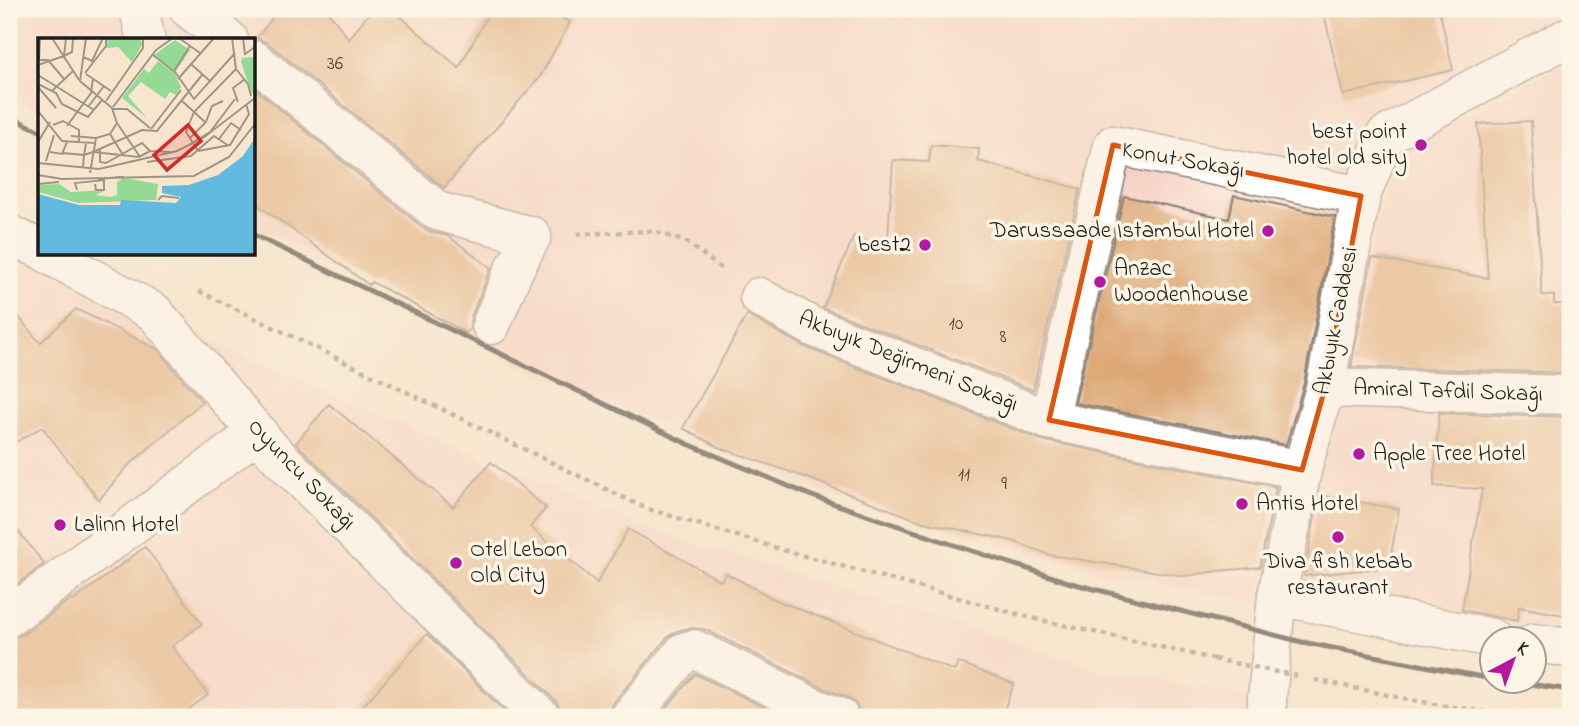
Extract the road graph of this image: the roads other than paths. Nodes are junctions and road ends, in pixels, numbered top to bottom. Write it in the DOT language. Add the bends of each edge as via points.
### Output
graph roads {
  1 [pos="139,9"];
  2 [pos="190,9"];
  3 [pos="1570,36"];
  4 [pos="146,38"];
  5 [pos="226,38"];
  6 [pos="256,62"];
  7 [pos="1361,196"];
  8 [pos="9,234"];
  9 [pos="38,249"];
  10 [pos="52,256"];
  11 [pos="759,297"];
  12 [pos="491,325"];
  13 [pos="1325,388"];
  14 [pos="1570,395"];
  15 [pos="1049,420"];
  16 [pos="258,432"];
  17 [pos="1302,470"];
  18 [pos="1277,596"];
  19 [pos="9,617"];
  20 [pos="1478,636"];
  21 [pos="1548,645"];
  22 [pos="1570,648"];
  23 [pos="541,717"];
  24 [pos="630,717"];
  25 [pos="839,717"];
  26 [pos="1267,717"];
  1 -- 4 [label="street"];
  2 -- 5 [label="street"];
  3 -- 7 [label="street, Akbıyık Caddesi" via="1385,136"];
  6 -- 12 [label="street" via="437,211 532,236"];
  7 -- 13 [label="street, Akbıyık Caddesi"];
  7 -- 15 [label="street, Konut Sokağı" via="1113,145"];
  8 -- 9 [label="street"];
  10 -- 16 [label="street, Oyuncu Sokağı" via="154,312"];
  11 -- 15 [label="street, Akbıyık Değirmeni Sokağı" via="813,327"];
  13 -- 14 [label="street, Amiral Tafdil Sokağı"];
  13 -- 17 [label="street, Akbıyık Caddesi"];
  15 -- 17 [label="street, Akbıyık Değirmeni Sokağı"];
  16 -- 19 [label="street"];
  16 -- 23 [label="street, Oyuncu Sokağı"];
  17 -- 18 [label="street, Akbıyık Caddesi"];
  18 -- 20 [label="street"];
  18 -- 26 [label="street, Akbıyık Caddesi"];
  21 -- 22 [label="street"];
  24 -- 25 [label="street" via="684,652 694,649"];
}
